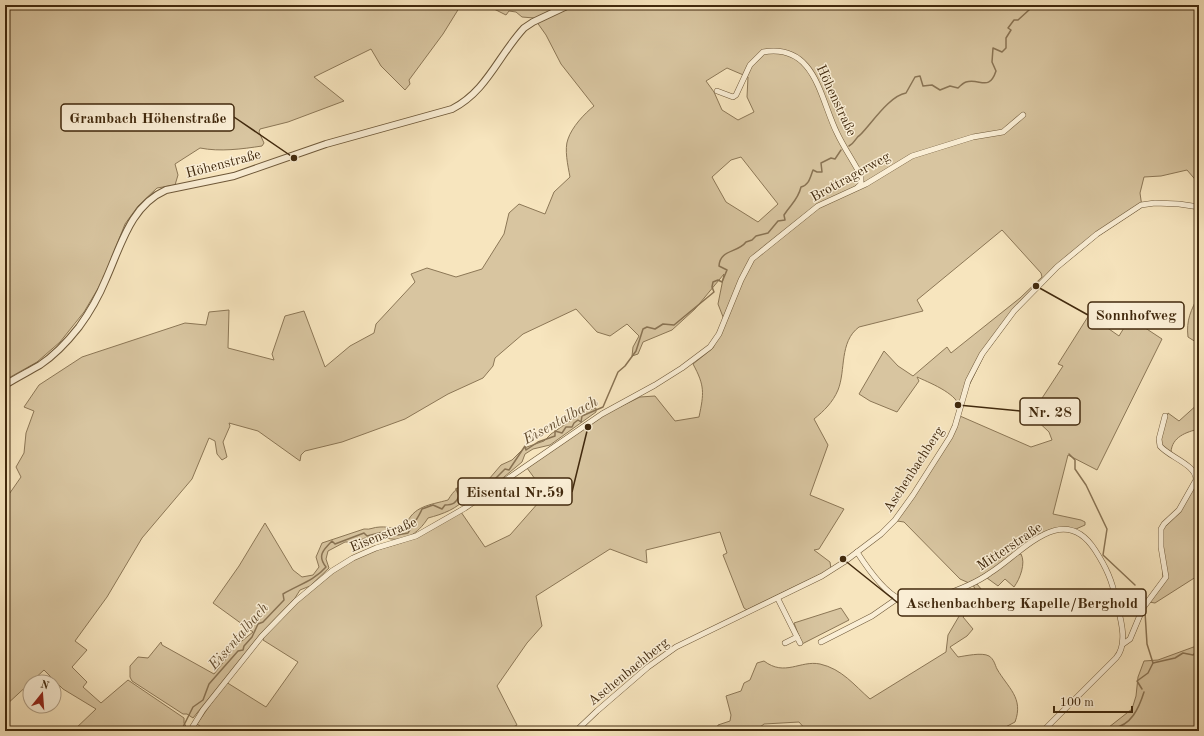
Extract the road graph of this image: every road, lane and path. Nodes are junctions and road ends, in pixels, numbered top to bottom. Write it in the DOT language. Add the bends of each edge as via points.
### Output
graph roads {
  1 [pos="569,5"];
  2 [pos="717,91"];
  3 [pos="1023,115"];
  4 [pos="858,188"];
  5 [pos="1199,207"];
  6 [pos="5,385"];
  7 [pos="602,414"];
  8 [pos="1165,416"];
  9 [pos="857,552"];
  10 [pos="898,598"];
  11 [pos="778,599"];
  12 [pos="796,637"];
  13 [pos="820,642"];
  14 [pos="785,643"];
  15 [pos="800,643"];
  16 [pos="1122,647"];
  17 [pos="190,731"];
  18 [pos="576,731"];
  19 [pos="1043,731"];
  1 -- 6 [label="street, Höhenstraße" via="524,28 480,89 452,108 326,144 240,174 157,194 144,205 130,223 101,290 78,327 59,350 40,365"];
  2 -- 4 [label="street, Höhenstraße" via="730,96 736,95 750,64 763,52 777,51 801,60 810,69 837,134 861,176"];
  3 -- 4 [label="street, Brottragerweg" via="1003,132 973,137 912,156"];
  4 -- 7 [label="street, Brottragerweg" via="818,206 752,259 719,334 710,347 655,385"];
  5 -- 9 [label="street, Aschenbachberg" via="1155,203 1135,208 1085,243 1020,304 978,361 968,381 955,426 913,495 888,527"];
  7 -- 17 [label="street, Eisenstraße" via="465,508 416,536 376,548 332,571 296,601 262,636 208,703"];
  8 -- 16 [label="street" via="1159,438 1160,446 1192,468 1196,480 1180,510 1161,530 1166,577 1143,608 1130,639"];
  9 -- 10 [label="street" via="873,574"];
  9 -- 11 [label="street, Aschenbachberg" via="836,567"];
  10 -- 13 [label="street" via="872,616"];
  10 -- 16 [label="street, Mitterstraße" via="921,601 950,593 986,576 1043,535 1059,529 1076,531 1084,535 1092,545 1111,575"];
  11 -- 12 [label="street"];
  11 -- 18 [label="street, Aschenbachberg" via="676,647 648,667"];
  12 -- 14 [label="street"];
  12 -- 15 [label="street"];
  16 -- 19 [label="street" via="1116,658"];
}
